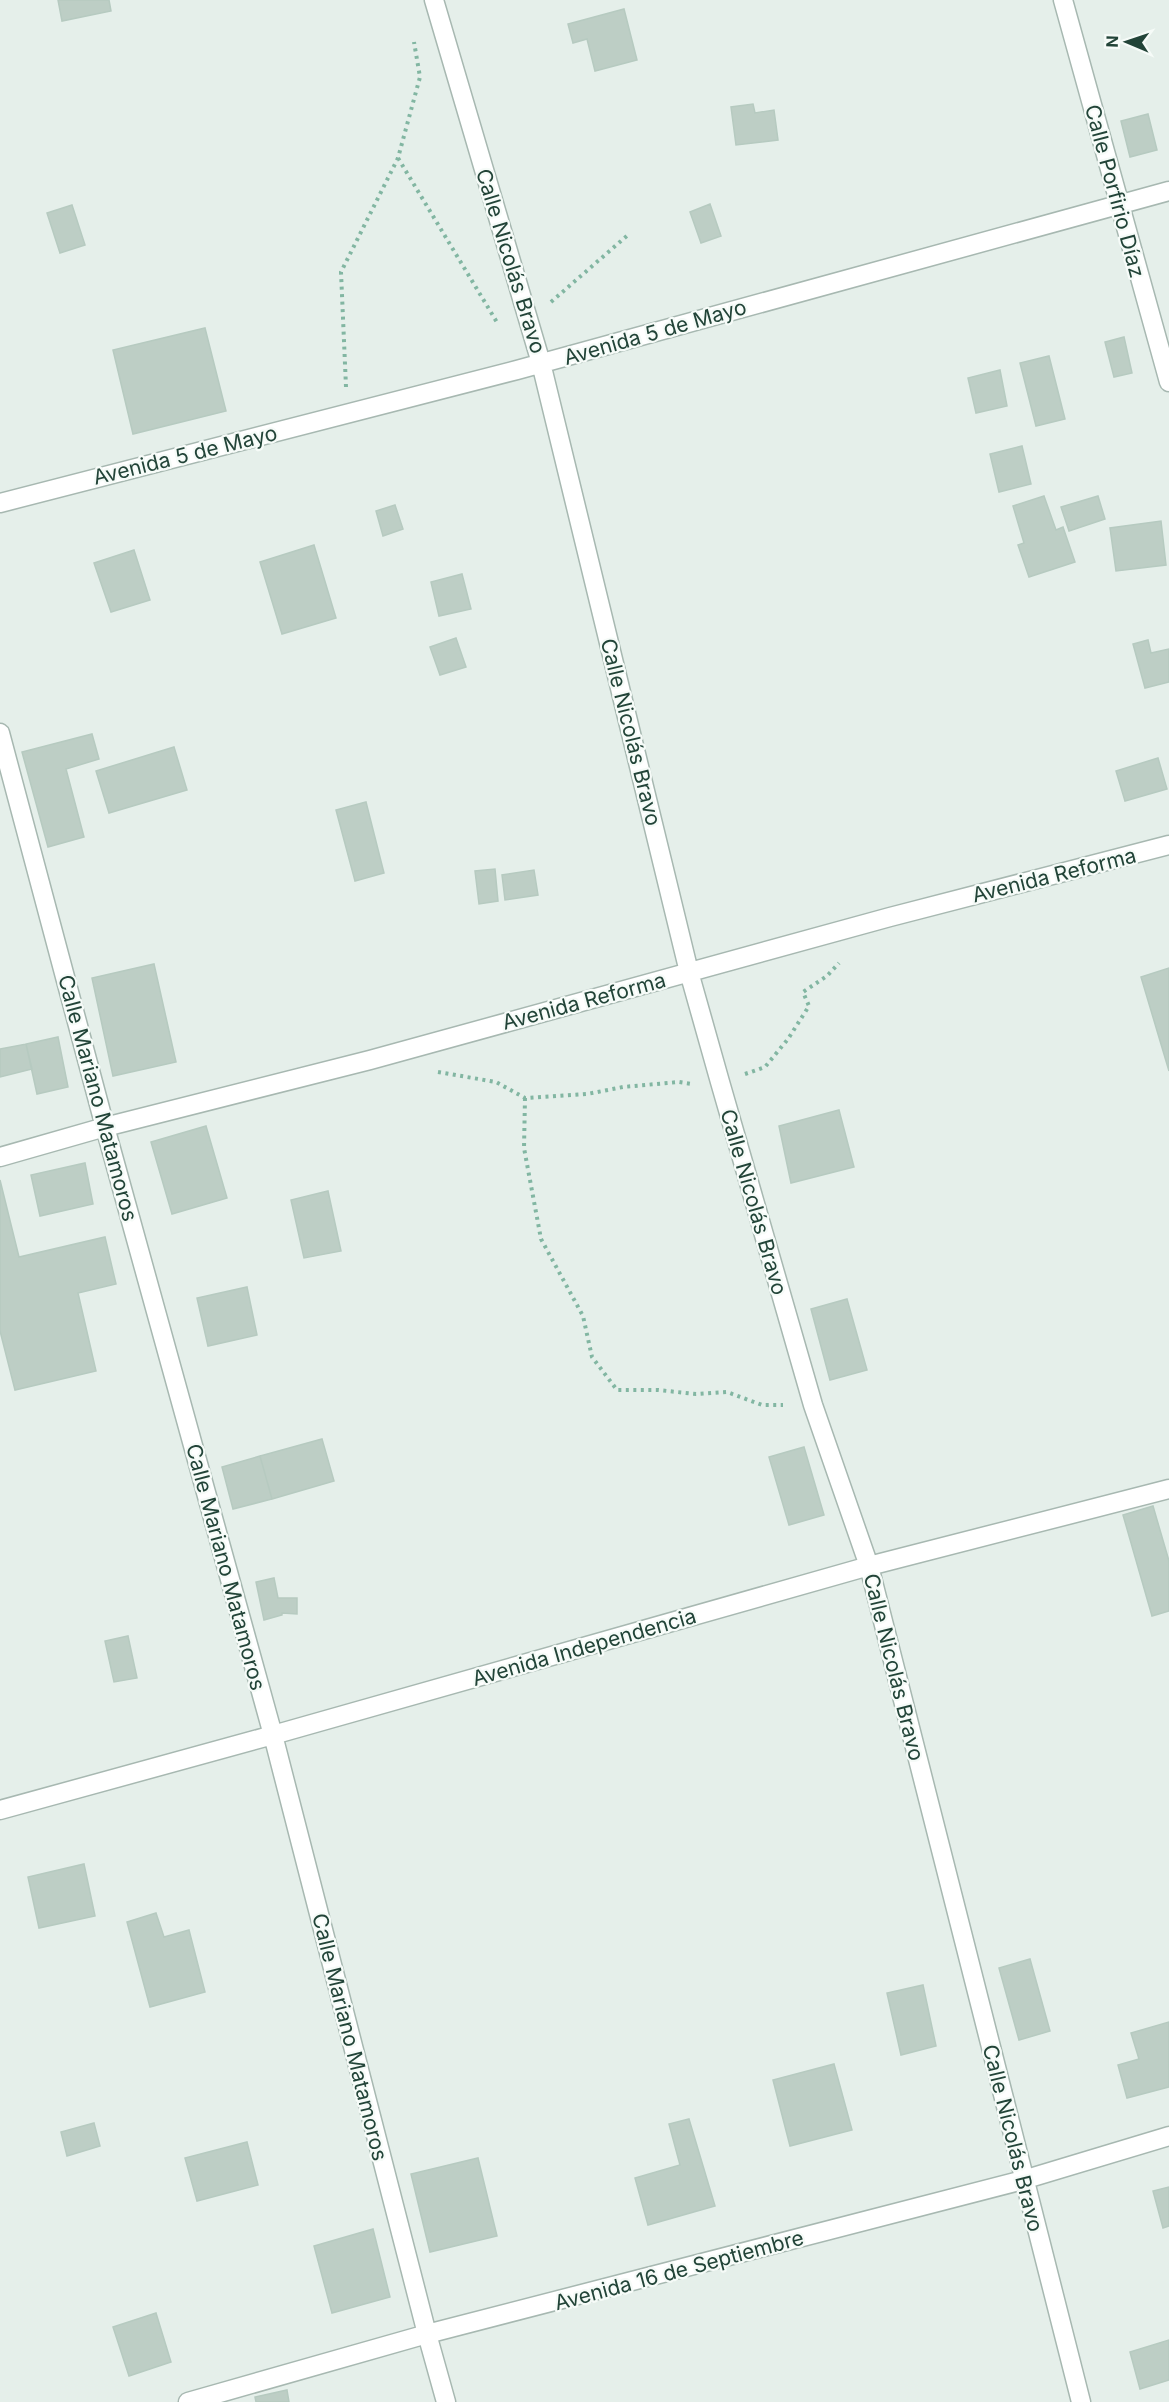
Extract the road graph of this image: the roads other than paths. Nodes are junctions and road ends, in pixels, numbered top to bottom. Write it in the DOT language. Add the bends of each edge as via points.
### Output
graph roads {
  1 [pos="434,0"];
  2 [pos="1063,0"];
  3 [pos="1169,190"];
  4 [pos="1118,203"];
  5 [pos="541,363"];
  6 [pos="1169,382"];
  7 [pos="0,502"];
  8 [pos="0,733"];
  9 [pos="1169,845"];
  10 [pos="689,972"];
  11 [pos="105,1127"];
  12 [pos="0,1157"];
  13 [pos="1169,1489"];
  14 [pos="869,1566"];
  15 [pos="273,1735"];
  16 [pos="0,1810"];
  17 [pos="1169,2136"];
  18 [pos="1023,2180"];
  19 [pos="427,2334"];
  20 [pos="188,2402"];
  21 [pos="446,2402"];
  22 [pos="1081,2402"];
  1 -- 5 [label="street, Calle Nicolás Bravo"];
  2 -- 4 [label="street, Calle Porfirio Díaz"];
  3 -- 4 [label="street, Avenida 5 de Mayo"];
  4 -- 5 [label="street, Avenida 5 de Mayo"];
  4 -- 6 [label="street, Calle Porfirio Díaz"];
  5 -- 7 [label="street, Avenida 5 de Mayo"];
  5 -- 10 [label="street, Calle Nicolás Bravo"];
  8 -- 11 [label="street, Calle Mariano Matamoros"];
  9 -- 10 [label="street, Avenida Reforma"];
  10 -- 11 [label="street, Avenida Reforma" via="370,1060"];
  10 -- 14 [label="street, Calle Nicolás Bravo" via="813,1405"];
  11 -- 12 [label="street, Avenida Reforma"];
  11 -- 15 [label="street, Calle Mariano Matamoros"];
  13 -- 14 [label="street, Avenida Independencia"];
  14 -- 15 [label="street, Avenida Independencia"];
  14 -- 18 [label="street, Calle Nicolás Bravo"];
  15 -- 16 [label="street, Avenida Independencia"];
  15 -- 19 [label="street, Calle Mariano Matamoros"];
  17 -- 18 [label="street, Avenida 16 de Septiembre"];
  18 -- 19 [label="street, Avenida 16 de Septiembre"];
  18 -- 22 [label="street, Calle Nicolás Bravo"];
  19 -- 20 [label="street, Avenida 16 de Septiembre"];
  19 -- 21 [label="street, Calle Mariano Matamoros"];
}
